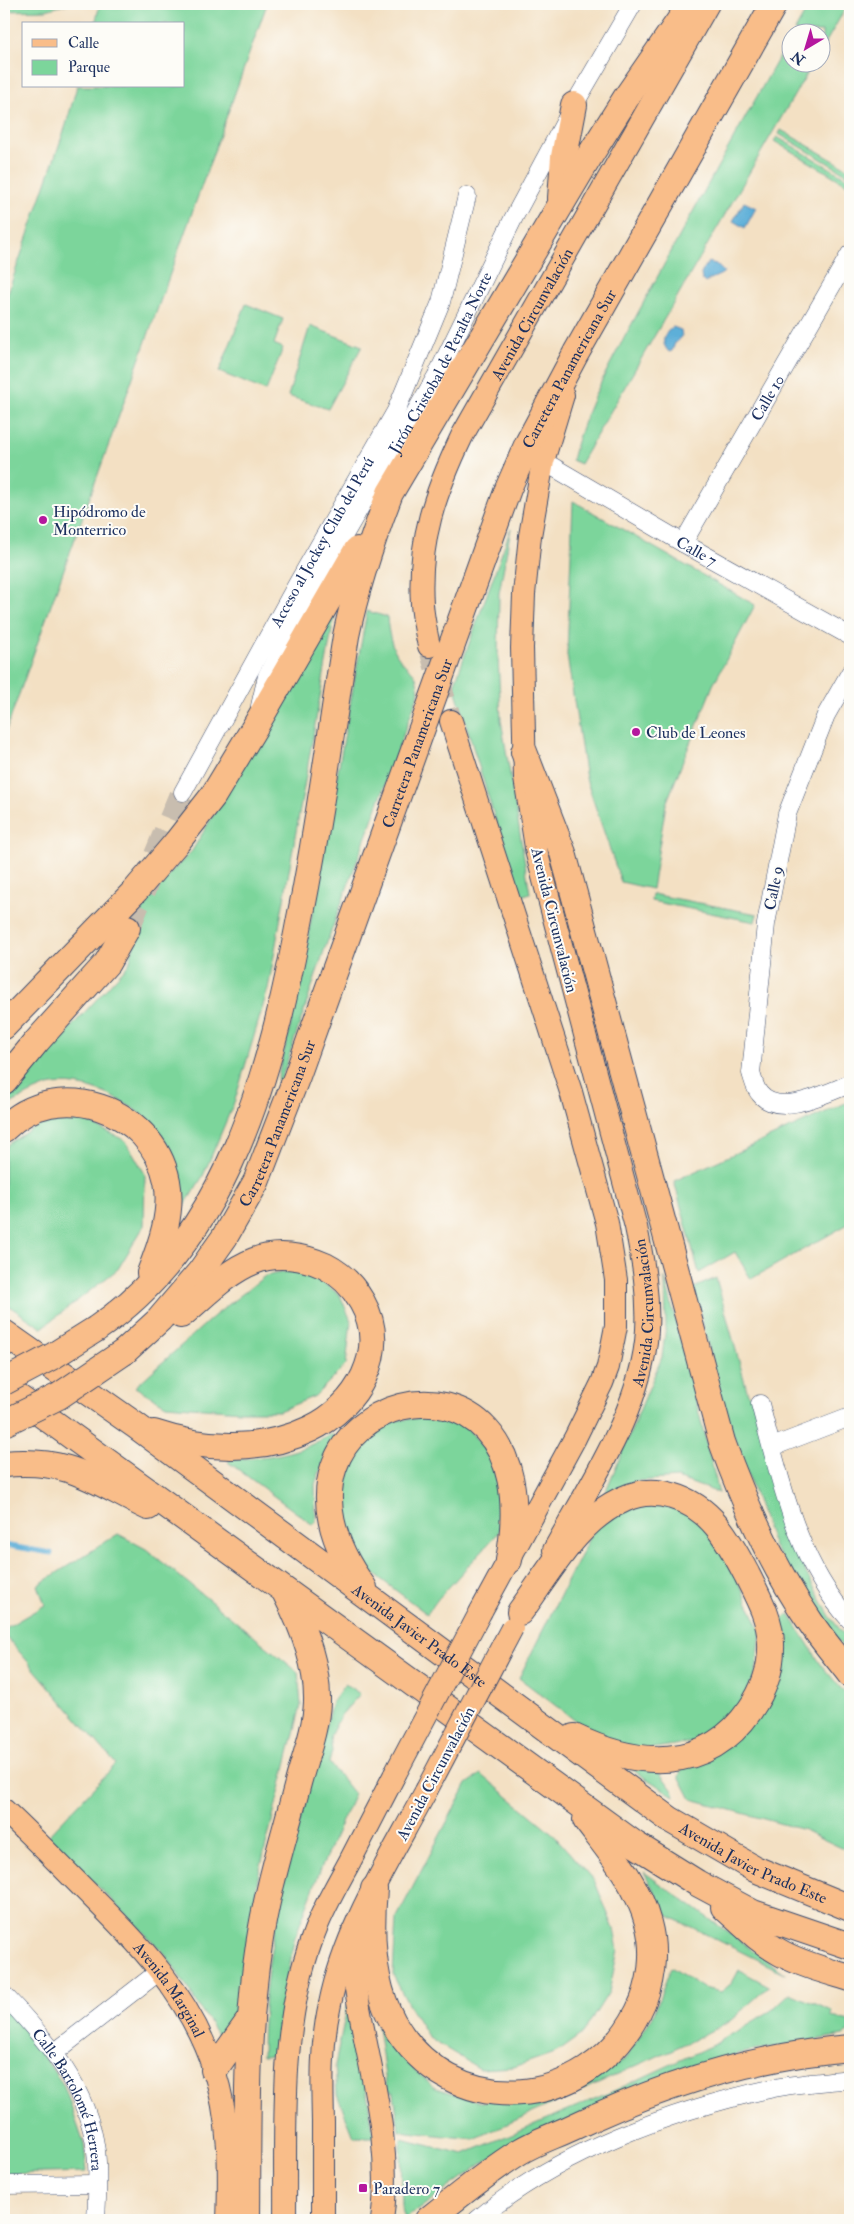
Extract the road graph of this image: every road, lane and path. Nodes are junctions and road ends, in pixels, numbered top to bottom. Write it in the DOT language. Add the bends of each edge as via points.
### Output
graph roads {
  1 [pos="633,4"];
  2 [pos="691,4"];
  3 [pos="708,4"];
  4 [pos="774,4"];
  5 [pos="574,105"];
  6 [pos="467,196"];
  7 [pos="560,203"];
  8 [pos="850,254"];
  9 [pos="576,353"];
  10 [pos="543,461"];
  11 [pos="390,493"];
  12 [pos="683,543"];
  13 [pos="850,636"];
  14 [pos="429,646"];
  15 [pos="850,673"];
  16 [pos="451,721"];
  17 [pos="256,725"];
  18 [pos="524,752"];
  19 [pos="183,792"];
  20 [pos="126,928"];
  21 [pos="4,1026"];
  22 [pos="4,1081"];
  23 [pos="850,1084"];
  24 [pos="4,1129"];
  25 [pos="142,1291"];
  26 [pos="6,1333"];
  27 [pos="124,1352"];
  28 [pos="4,1382"];
  29 [pos="4,1386"];
  30 [pos="760,1404"];
  31 [pos="850,1417"];
  32 [pos="4,1423"];
  33 [pos="135,1425"];
  34 [pos="772,1447"];
  35 [pos="4,1464"];
  36 [pos="203,1531"];
  37 [pos="509,1560"];
  38 [pos="285,1591"];
  39 [pos="377,1604"];
  40 [pos="847,1609"];
  41 [pos="516,1620"];
  42 [pos="850,1674"];
  43 [pos="526,1713"];
  44 [pos="572,1801"];
  45 [pos="4,1810"];
  46 [pos="697,1883"];
  47 [pos="374,1889"];
  48 [pos="850,1908"];
  49 [pos="356,1928"];
  50 [pos="850,1946"];
  51 [pos="161,1970"];
  52 [pos="850,1978"];
  53 [pos="4,1995"];
  54 [pos="251,2018"];
  55 [pos="850,2048"];
  56 [pos="54,2053"];
  57 [pos="214,2070"];
  58 [pos="850,2080"];
  59 [pos="97,2184"];
  60 [pos="4,2185"];
  61 [pos="96,2220"];
  62 [pos="228,2220"];
  63 [pos="247,2220"];
  64 [pos="285,2220"];
  65 [pos="323,2220"];
  66 [pos="382,2220"];
  67 [pos="428,2220"];
  68 [pos="477,2220"];
  1 -- 5 [label="street, Jirón Cristobal de Peralta Norte"];
  2 -- 7 [label="highway, Carretera Panamericana Sur" via="626,98"];
  3 -- 14 [label="main road, Avenida Circunvalación" via="462,436 443,476 428,521 422,562 422,606"];
  4 -- 9 [label="highway, Carretera Panamericana Sur"];
  5 -- 7 [label="highway" via="564,157"];
  5 -- 17 [label="street, Jirón Cristobal de Peralta Norte" via="514,217 437,375 302,607 267,676"];
  6 -- 19 [label="street, Acceso al Jockey Club del Perú" via="441,302 396,411"];
  7 -- 11 [label="highway, Carretera Panamericana Sur"];
  8 -- 12 [label="street, Calle 10"];
  9 -- 10 [label="main road, Avenida Circunvalación"];
  9 -- 27 [label="highway, Carretera Panamericana Sur" via="528,443 508,489 256,1182 224,1238 196,1278 160,1320"];
  10 -- 12 [label="street, Calle 7"];
  10 -- 18 [label="main road, Avenida Circunvalación" via="524,594"];
  11 -- 17 [label="highway"];
  11 -- 25 [label="highway, Carretera Panamericana Sur" via="370,544 347,629 310,868 291,968 269,1056 245,1128 222,1180 199,1219"];
  12 -- 13 [label="street, Calle 7"];
  15 -- 23 [label="street, Calle 9" via="826,714 787,814 766,924 750,1073 760,1095 777,1105 796,1103"];
  16 -- 37 [label="main road, Avenida Circunvalación" via="571,1092 607,1223 616,1280 616,1326 602,1383"];
  17 -- 21 [label="highway" via="213,796 156,866"];
  18 -- 41 [label="main road, Avenida Circunvalación" via="528,804 537,854 638,1236 645,1282 647,1330 640,1372 623,1422"];
  18 -- 42 [label="highway" via="563,853 725,1451 745,1504 779,1572 811,1624"];
  20 -- 22 [label="highway" via="107,963"];
  24 -- 25 [label="highway" via="17,1117 41,1106 81,1102 121,1116 140,1130 164,1168 168,1210 156,1257"];
  25 -- 28 [label="highway, Carretera Panamericana Sur, bridge" via="96,1329"];
  26 -- 33 [label="highway, Avenida Javier Prado Este"];
  27 -- 32 [label="highway, Carretera Panamericana Sur, bridge" via="59,1396"];
  27 -- 33 [label="highway" via="178,1318 226,1278 267,1258 296,1257 332,1269 360,1298 367,1309 373,1332 372,1354 358,1387 333,1414 300,1434 253,1445 225,1446 168,1438"];
  29 -- 36 [label="highway"];
  30 -- 34 [label="street"];
  31 -- 34 [label="street"];
  33 -- 39 [label="highway, Avenida Javier Prado Este"];
  34 -- 40 [label="street" via="799,1536 814,1570"];
  35 -- 36 [label="highway" via="40,1463 86,1474"];
  36 -- 38 [label="highway"];
  37 -- 39 [label="highway" via="515,1520 513,1491 509,1469 495,1441 473,1419 444,1406 423,1404 394,1408 369,1421 346,1444 334,1466 329,1488 330,1513 337,1542 355,1576"];
  37 -- 64 [label="main road, Avenida Circunvalación, bridge" via="325,1907 311,1941 293,2009 287,2057"];
  38 -- 44 [label="highway"];
  38 -- 54 [label="highway" via="304,1633 317,1703 264,1914"];
  39 -- 43 [label="highway, Avenida Javier Prado Este"];
  41 -- 43 [label="highway" via="566,1549 594,1519 624,1498 655,1492 689,1502 718,1525 761,1604 771,1642 770,1663 763,1687 744,1718 717,1743 684,1757 647,1760 620,1754 584,1742"];
  41 -- 47 [label="main road, Avenida Circunvalación, bridge"];
  43 -- 48 [label="highway, Avenida Javier Prado Este" via="669,1819 755,1869"];
  44 -- 46 [label="highway"];
  44 -- 47 [label="highway" via="636,1892 648,1924 652,1966 646,1994 624,2036 600,2060 568,2080 532,2092 484,2090 456,2080 420,2056 393,2020 380,1986 372,1942"];
  45 -- 51 [label="main road, Avenida Marginal"];
  46 -- 50 [label="highway" via="753,1913"];
  46 -- 52 [label="highway" via="756,1937 780,1953"];
  47 -- 49 [label="main road, Avenida Circunvalación"];
  49 -- 65 [label="main road, Avenida Circunvalación" via="332,1996 323,2049"];
  49 -- 66 [label="main road" via="355,1981 383,2136 385,2202"];
  51 -- 56 [label="street"];
  51 -- 57 [label="main road, Avenida Marginal" via="193,2019"];
  53 -- 56 [label="street, Calle Bartolomé Herrera"];
  54 -- 57 [label="highway"];
  54 -- 63 [label="highway"];
  55 -- 67 [label="highway" via="741,2065 617,2106 520,2151"];
  56 -- 59 [label="street, Calle Bartolomé Herrera" via="67,2070 88,2117 96,2151"];
  57 -- 62 [label="main road, Avenida Marginal" via="228,2138"];
  58 -- 68 [label="street" via="776,2088 659,2122 548,2171"];
  59 -- 60 [label="street"];
  59 -- 61 [label="street, Calle Bartolomé Herrera"];
}
